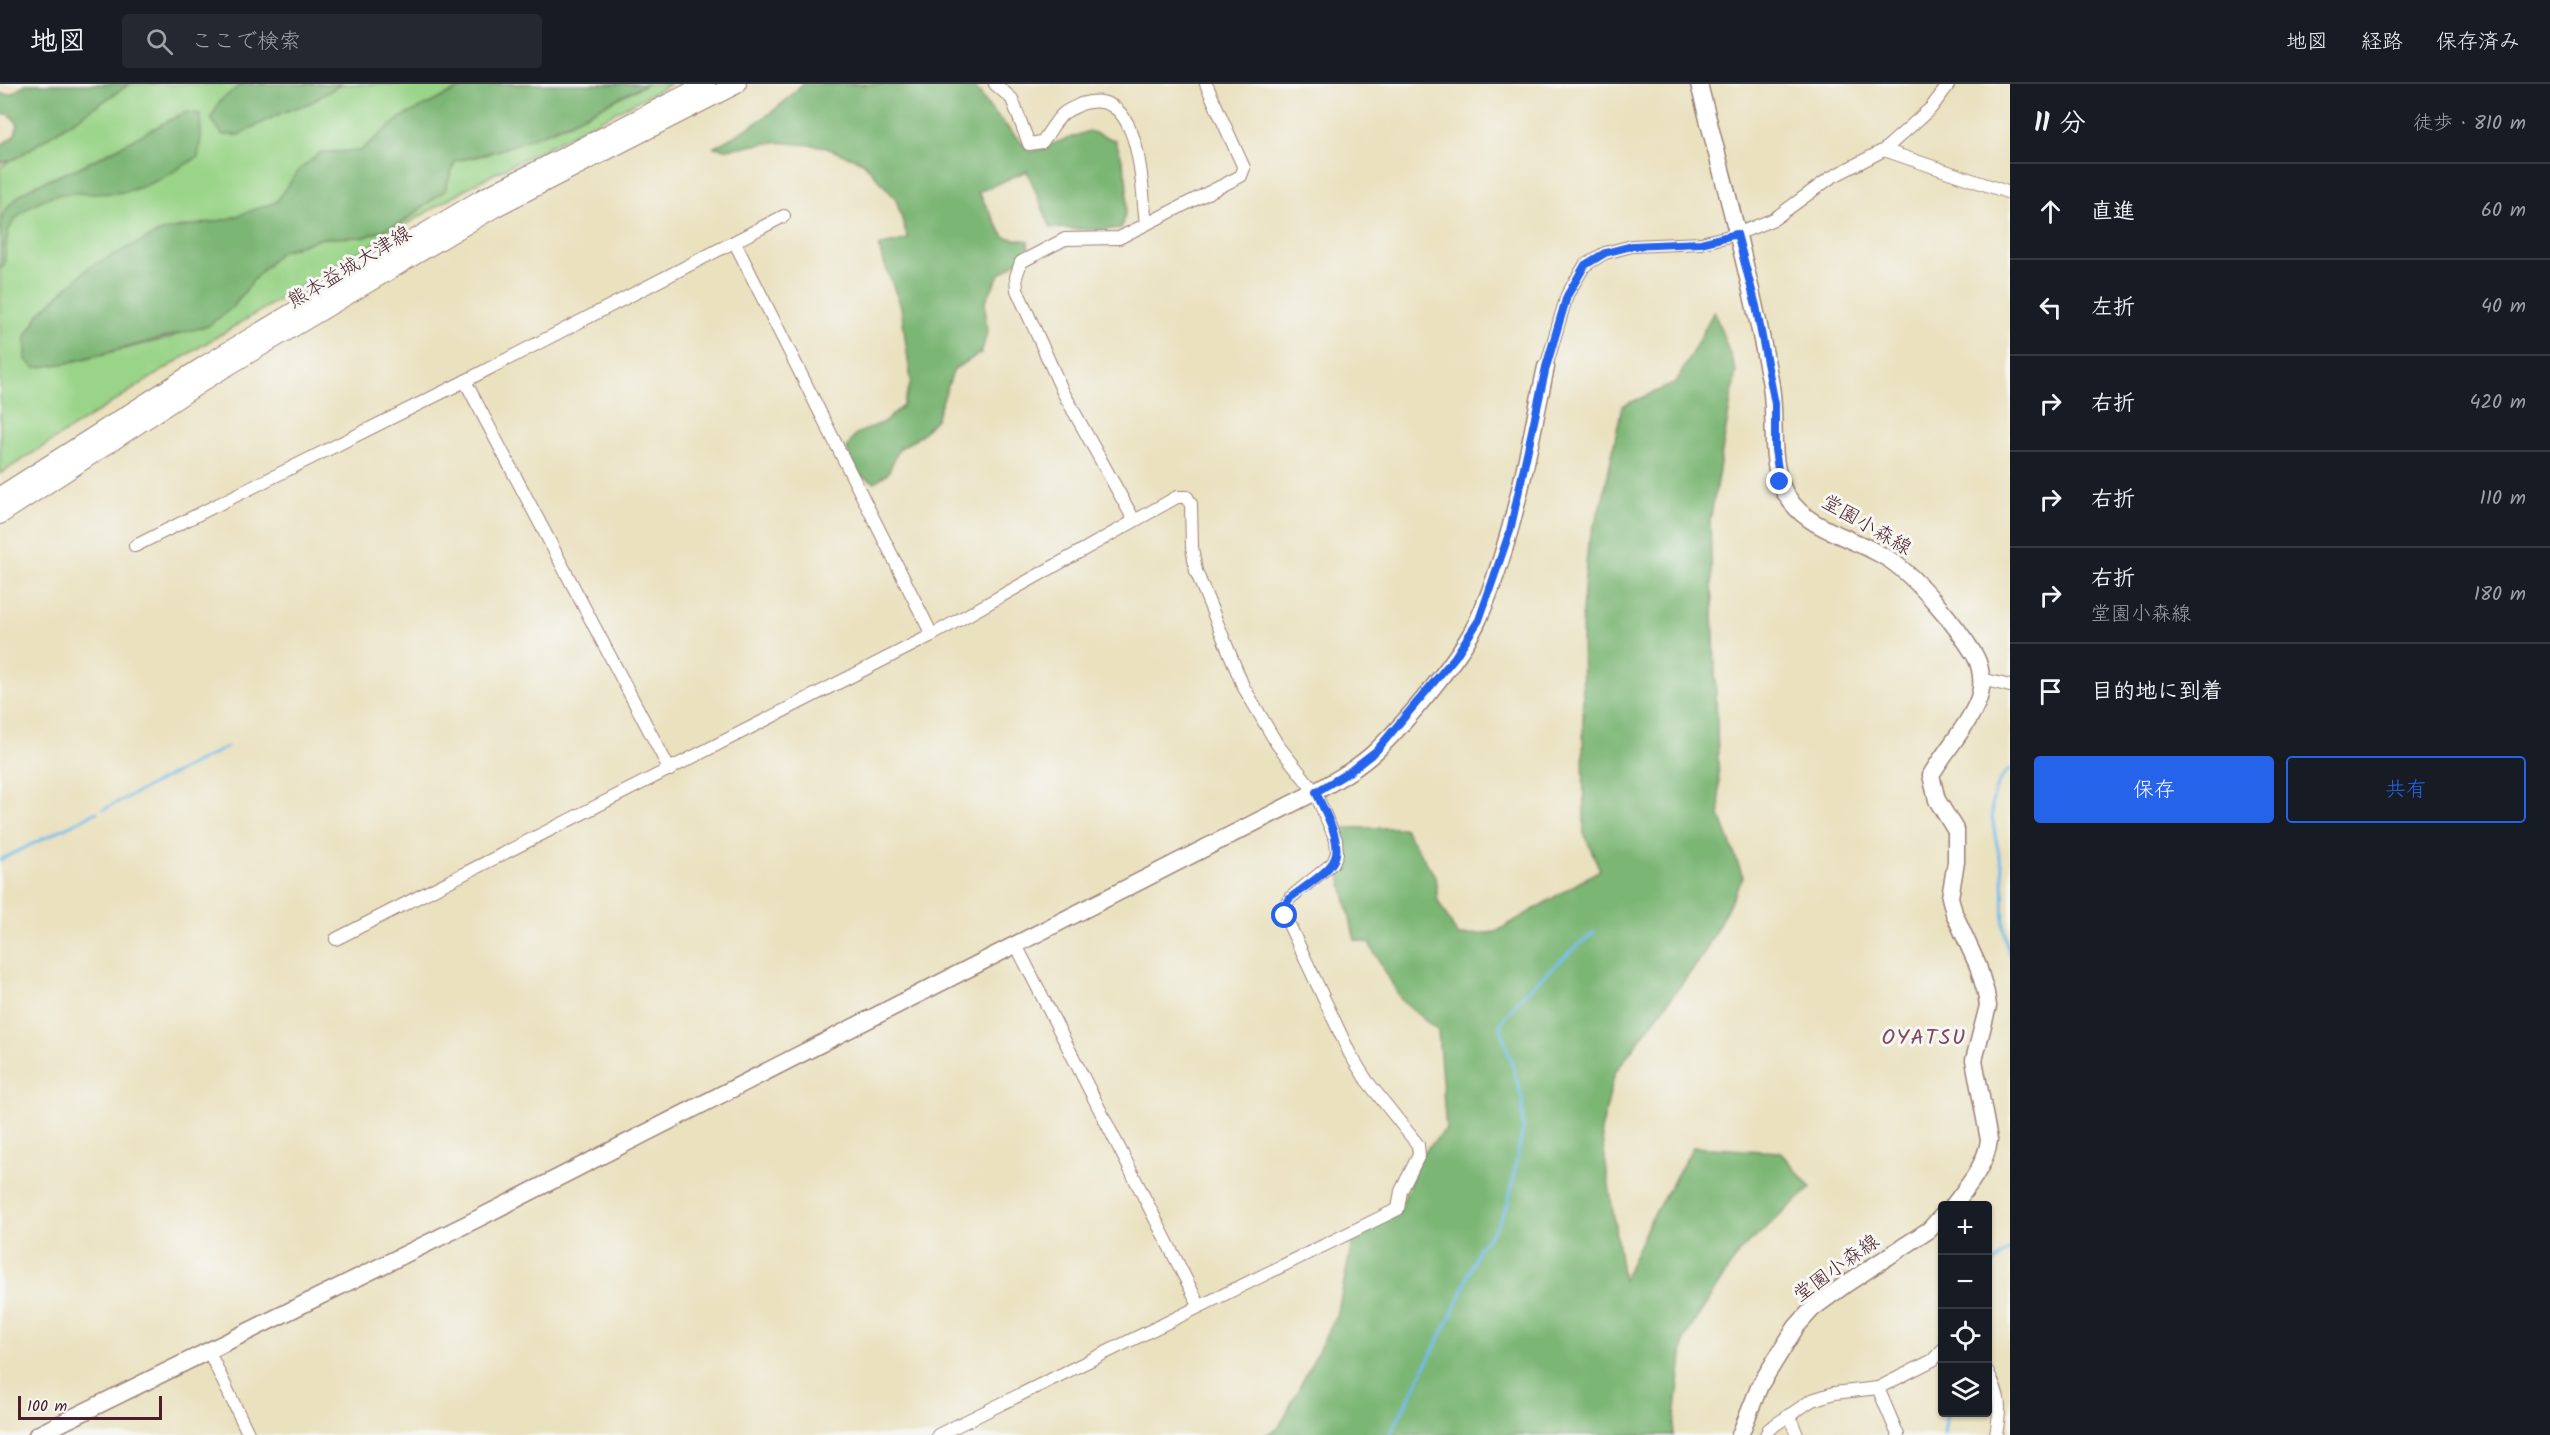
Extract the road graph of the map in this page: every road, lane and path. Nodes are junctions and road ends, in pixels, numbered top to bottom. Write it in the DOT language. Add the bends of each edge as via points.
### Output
graph roads {
  1 [pos="706,84"];
  2 [pos="737,84"];
  3 [pos="995,84"];
  4 [pos="1206,84"];
  5 [pos="1699,84"];
  6 [pos="1949,84"];
  7 [pos="1884,150"];
  8 [pos="2010,193"];
  9 [pos="784,216"];
  10 [pos="1146,224"];
  11 [pos="1737,234"];
  12 [pos="735,243"];
  13 [pos="1546,367"];
  14 [pos="465,381"];
  15 [pos="0,496"];
  16 [pos="0,515"];
  17 [pos="1134,520"];
  18 [pos="135,546"];
  19 [pos="932,635"];
  20 [pos="1982,679"];
  21 [pos="2010,686"];
  22 [pos="670,770"];
  23 [pos="1316,792"];
  24 [pos="336,939"];
  25 [pos="1015,944"];
  26 [pos="1957,1201"];
  27 [pos="1938,1220"];
  28 [pos="1199,1305"];
  29 [pos="209,1352"];
  30 [pos="1938,1354"];
  31 [pos="1992,1380"];
  32 [pos="1878,1389"];
  33 [pos="1789,1415"];
  34 [pos="37,1435"];
  35 [pos="249,1435"];
  36 [pos="938,1435"];
  37 [pos="1740,1435"];
  38 [pos="1766,1435"];
  39 [pos="1797,1435"];
  40 [pos="1898,1435"];
  41 [pos="1996,1435"];
  1 -- 15 [label="main road, 熊本益城大津線" via="481,200 215,359"];
  2 -- 16 [label="main road, 熊本益城大津線" via="496,207 215,374"];
  3 -- 10 [label="street" via="1012,99 1029,144 1042,142 1064,113 1094,98 1108,99 1124,109 1136,143"];
  4 -- 10 [label="street" via="1244,168 1241,176"];
  5 -- 11 [label="street, 堂園小森線"];
  6 -- 7 [label="street" via="1931,108"];
  7 -- 8 [label="street"];
  7 -- 11 [label="street" via="1830,178 1774,219"];
  9 -- 12 [label="street"];
  10 -- 17 [label="street" via="1119,238 1065,239 1021,262 1016,277 1017,290 1063,392"];
  11 -- 13 [label="street" via="1701,243 1632,246 1605,253 1585,265 1567,296"];
  11 -- 20 [label="street, 堂園小森線" via="1775,404 1780,482 1790,502 1822,528 1889,559 1925,590 1975,656"];
  12 -- 14 [label="street"];
  12 -- 19 [label="street"];
  13 -- 23 [label="street" via="1510,531 1479,620 1455,657 1376,751"];
  14 -- 18 [label="street"];
  14 -- 22 [label="street"];
  17 -- 19 [label="street"];
  17 -- 23 [label="street" via="1177,496 1187,497 1191,504 1196,571 1243,686 1278,744"];
  19 -- 22 [label="street"];
  20 -- 21 [label="street"];
  20 -- 26 [label="street" via="1976,708 1931,775 1937,800 1956,831 1950,897 1978,966 1988,1006 1974,1052 1988,1151"];
  22 -- 24 [label="street"];
  23 -- 25 [label="street"];
  23 -- 28 [label="street" via="1336,840 1337,853 1333,863 1290,898 1285,916 1350,1054 1418,1144 1419,1155 1401,1191 1398,1209"];
  25 -- 28 [label="street"];
  25 -- 29 [label="street"];
  27 -- 37 [label="street, 堂園小森線" via="1813,1308 1796,1327 1760,1385"];
  28 -- 36 [label="street"];
  29 -- 34 [label="street"];
  29 -- 35 [label="street"];
  30 -- 32 [label="street"];
  31 -- 41 [label="street" via="2001,1407"];
  32 -- 33 [label="street" via="1834,1393 1812,1400"];
  32 -- 40 [label="street"];
  33 -- 38 [label="street"];
  33 -- 39 [label="street"];
}
